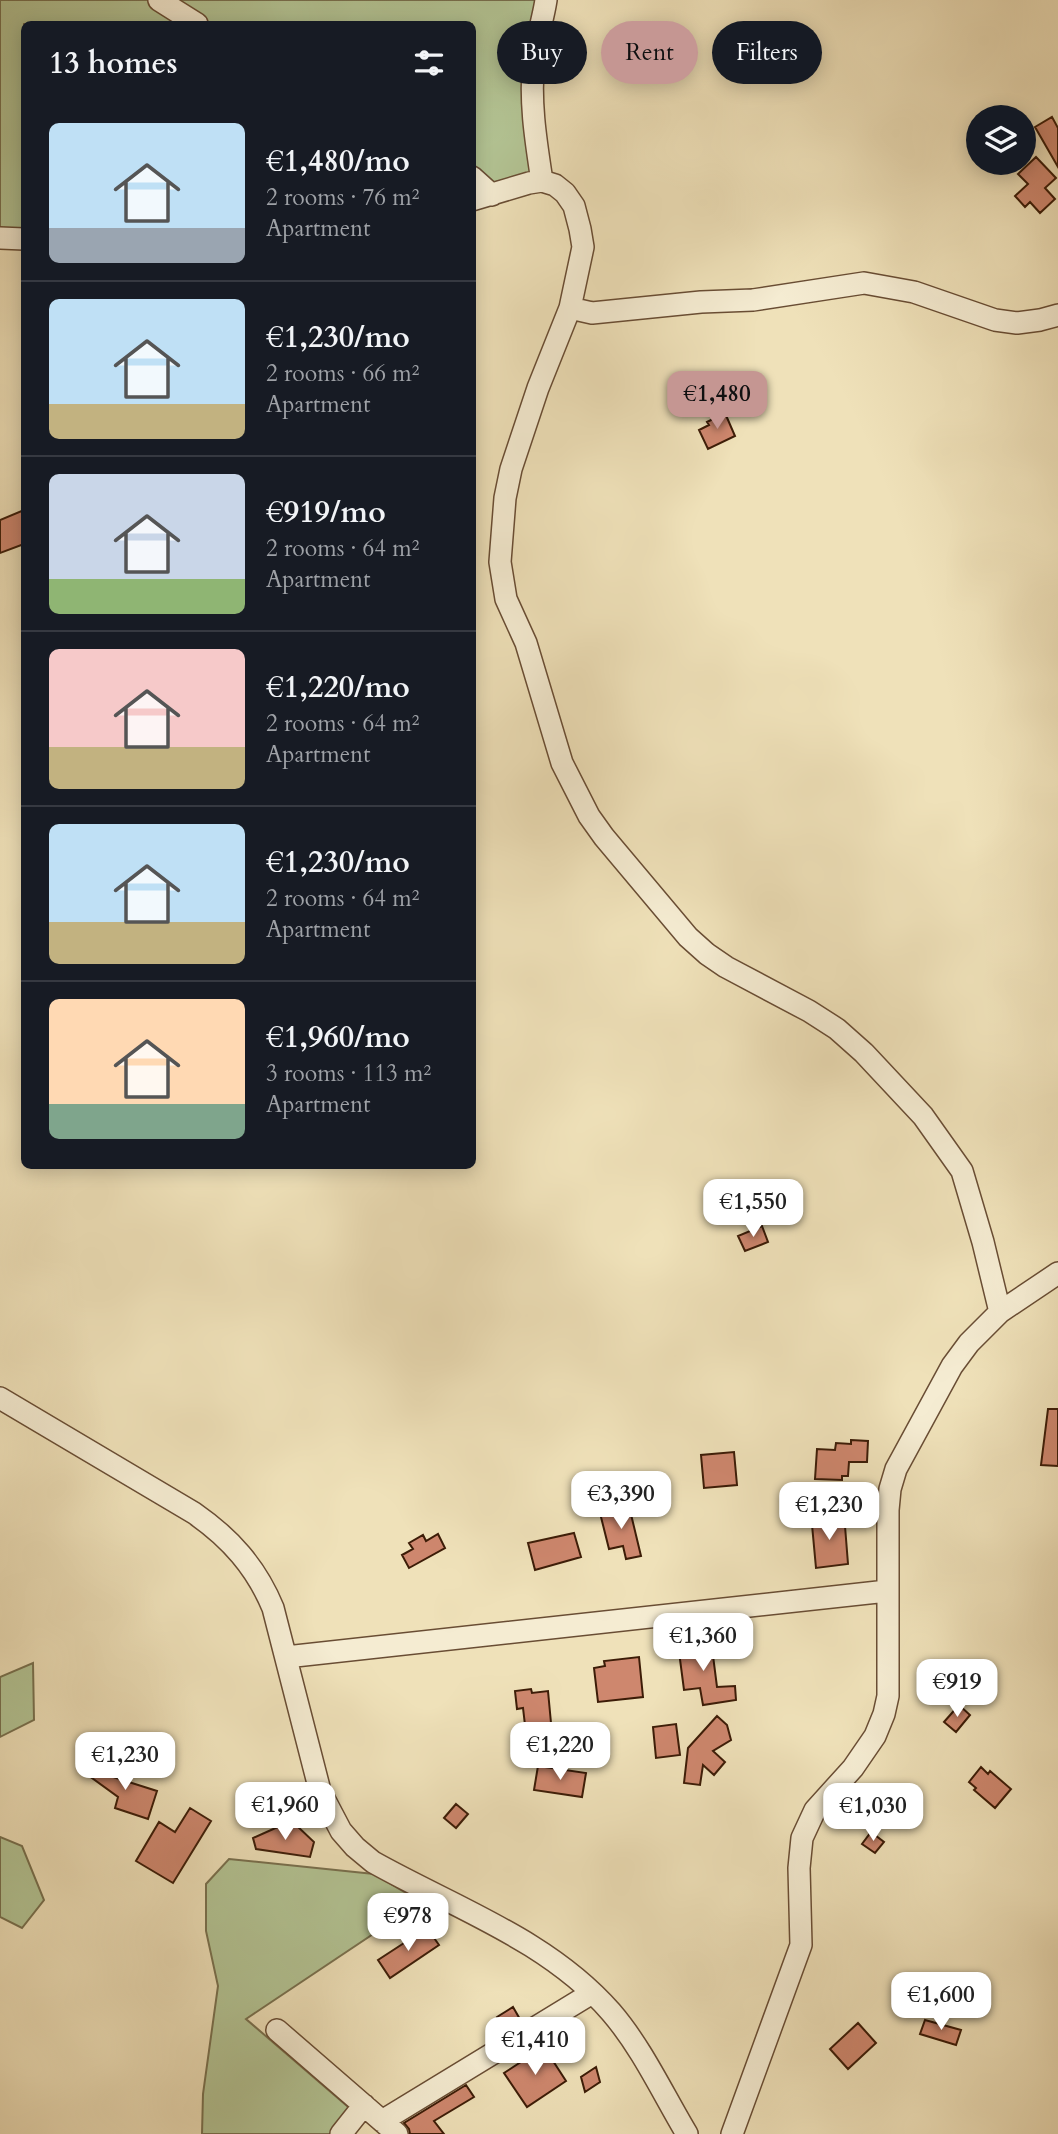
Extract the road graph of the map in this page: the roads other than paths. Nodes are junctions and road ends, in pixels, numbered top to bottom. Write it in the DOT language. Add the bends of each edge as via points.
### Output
graph roads {
  1 [pos="159,0"];
  2 [pos="545,0"];
  3 [pos="192,21"];
  4 [pos="542,181"];
  5 [pos="482,198"];
  6 [pos="0,238"];
  7 [pos="21,239"];
  8 [pos="570,309"];
  9 [pos="1058,315"];
  10 [pos="1058,1273"];
  11 [pos="1000,1312"];
  12 [pos="0,1398"];
  13 [pos="887,1591"];
  14 [pos="286,1657"];
  15 [pos="592,1993"];
  16 [pos="277,2030"];
  17 [pos="364,2105"];
  18 [pos="389,2127"];
  19 [pos="341,2134"];
  20 [pos="687,2134"];
  21 [pos="732,2134"];
  1 -- 3 [label="street"];
  2 -- 4 [label="street" via="534,60"];
  4 -- 5 [label="street"];
  4 -- 8 [label="street" via="565,193 580,229 583,247"];
  6 -- 7 [label="street"];
  8 -- 9 [label="street" via="592,313 753,300 864,283 914,292 995,320 1017,323"];
  8 -- 11 [label="street" via="510,469 500,562 506,599 526,643 562,763 589,816 688,937 726,967 837,1029 923,1115 961,1171"];
  10 -- 11 [label="street"];
  11 -- 13 [label="street" via="952,1366 897,1469 888,1510"];
  12 -- 14 [label="street" via="219,1530 263,1585"];
  13 -- 14 [label="street"];
  13 -- 21 [label="street" via="888,1696 884,1714 865,1753 815,1810 803,1838 801,1945"];
  14 -- 15 [label="street" via="320,1791 355,1847 400,1877 520,1938"];
  15 -- 18 [label="street"];
  15 -- 20 [label="street" via="630,2038"];
  16 -- 17 [label="street"];
  17 -- 18 [label="street"];
  17 -- 19 [label="street"];
}
